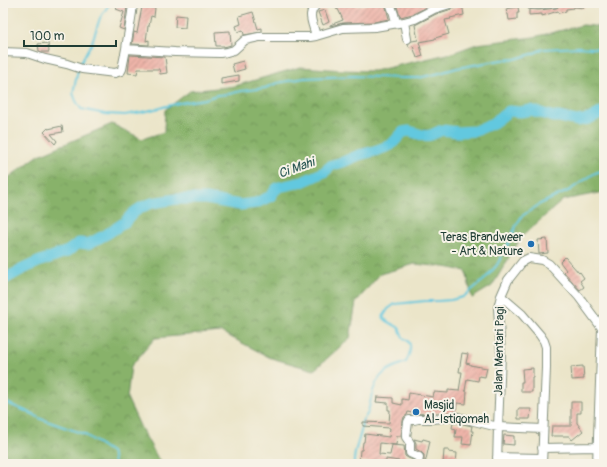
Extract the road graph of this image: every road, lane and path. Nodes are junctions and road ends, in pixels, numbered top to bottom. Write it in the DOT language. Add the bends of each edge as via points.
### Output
graph roads {
  1 [pos="133,3"];
  2 [pos="319,3"];
  3 [pos="390,3"];
  4 [pos="453,3"];
  5 [pos="527,3"];
  6 [pos="555,3"];
  7 [pos="400,23"];
  8 [pos="316,36"];
  9 [pos="407,39"];
  10 [pos="126,49"];
  11 [pos="3,52"];
  12 [pos="501,296"];
  13 [pos="604,319"];
  14 [pos="602,328"];
  15 [pos="498,427"];
  16 [pos="543,429"];
  17 [pos="600,447"];
  18 [pos="542,448"];
  19 [pos="497,460"];
  20 [pos="542,461"];
  21 [pos="418,464"];
  22 [pos="597,464"];
  1 -- 10 [label="street"];
  2 -- 8 [label="street" via="311,13"];
  3 -- 7 [label="street"];
  4 -- 7 [label="street"];
  5 -- 6 [label="street"];
  7 -- 8 [label="street" via="343,28"];
  7 -- 9 [label="street"];
  8 -- 10 [label="street" via="259,37 245,40 234,50 220,53"];
  10 -- 11 [label="street" via="122,69 115,73 82,69 27,53"];
  12 -- 14 [label="street, Jalan Mentari Pagi" via="508,280 523,261 529,258 542,260 549,264 580,297"];
  12 -- 15 [label="street, Jalan Mentari Pagi" via="498,308 501,354"];
  12 -- 16 [label="street" via="522,314 544,341 546,353"];
  13 -- 14 [label="street"];
  14 -- 17 [label="street"];
  15 -- 16 [label="street"];
  15 -- 19 [label="street, Jalan Mentari Pagi"];
  15 -- 21 [label="street" via="458,417 409,420 406,437 410,443 410,453 419,457"];
  16 -- 18 [label="street"];
  17 -- 18 [label="street"];
  17 -- 22 [label="street"];
  18 -- 20 [label="street"];
  19 -- 20 [label="street"];
}
